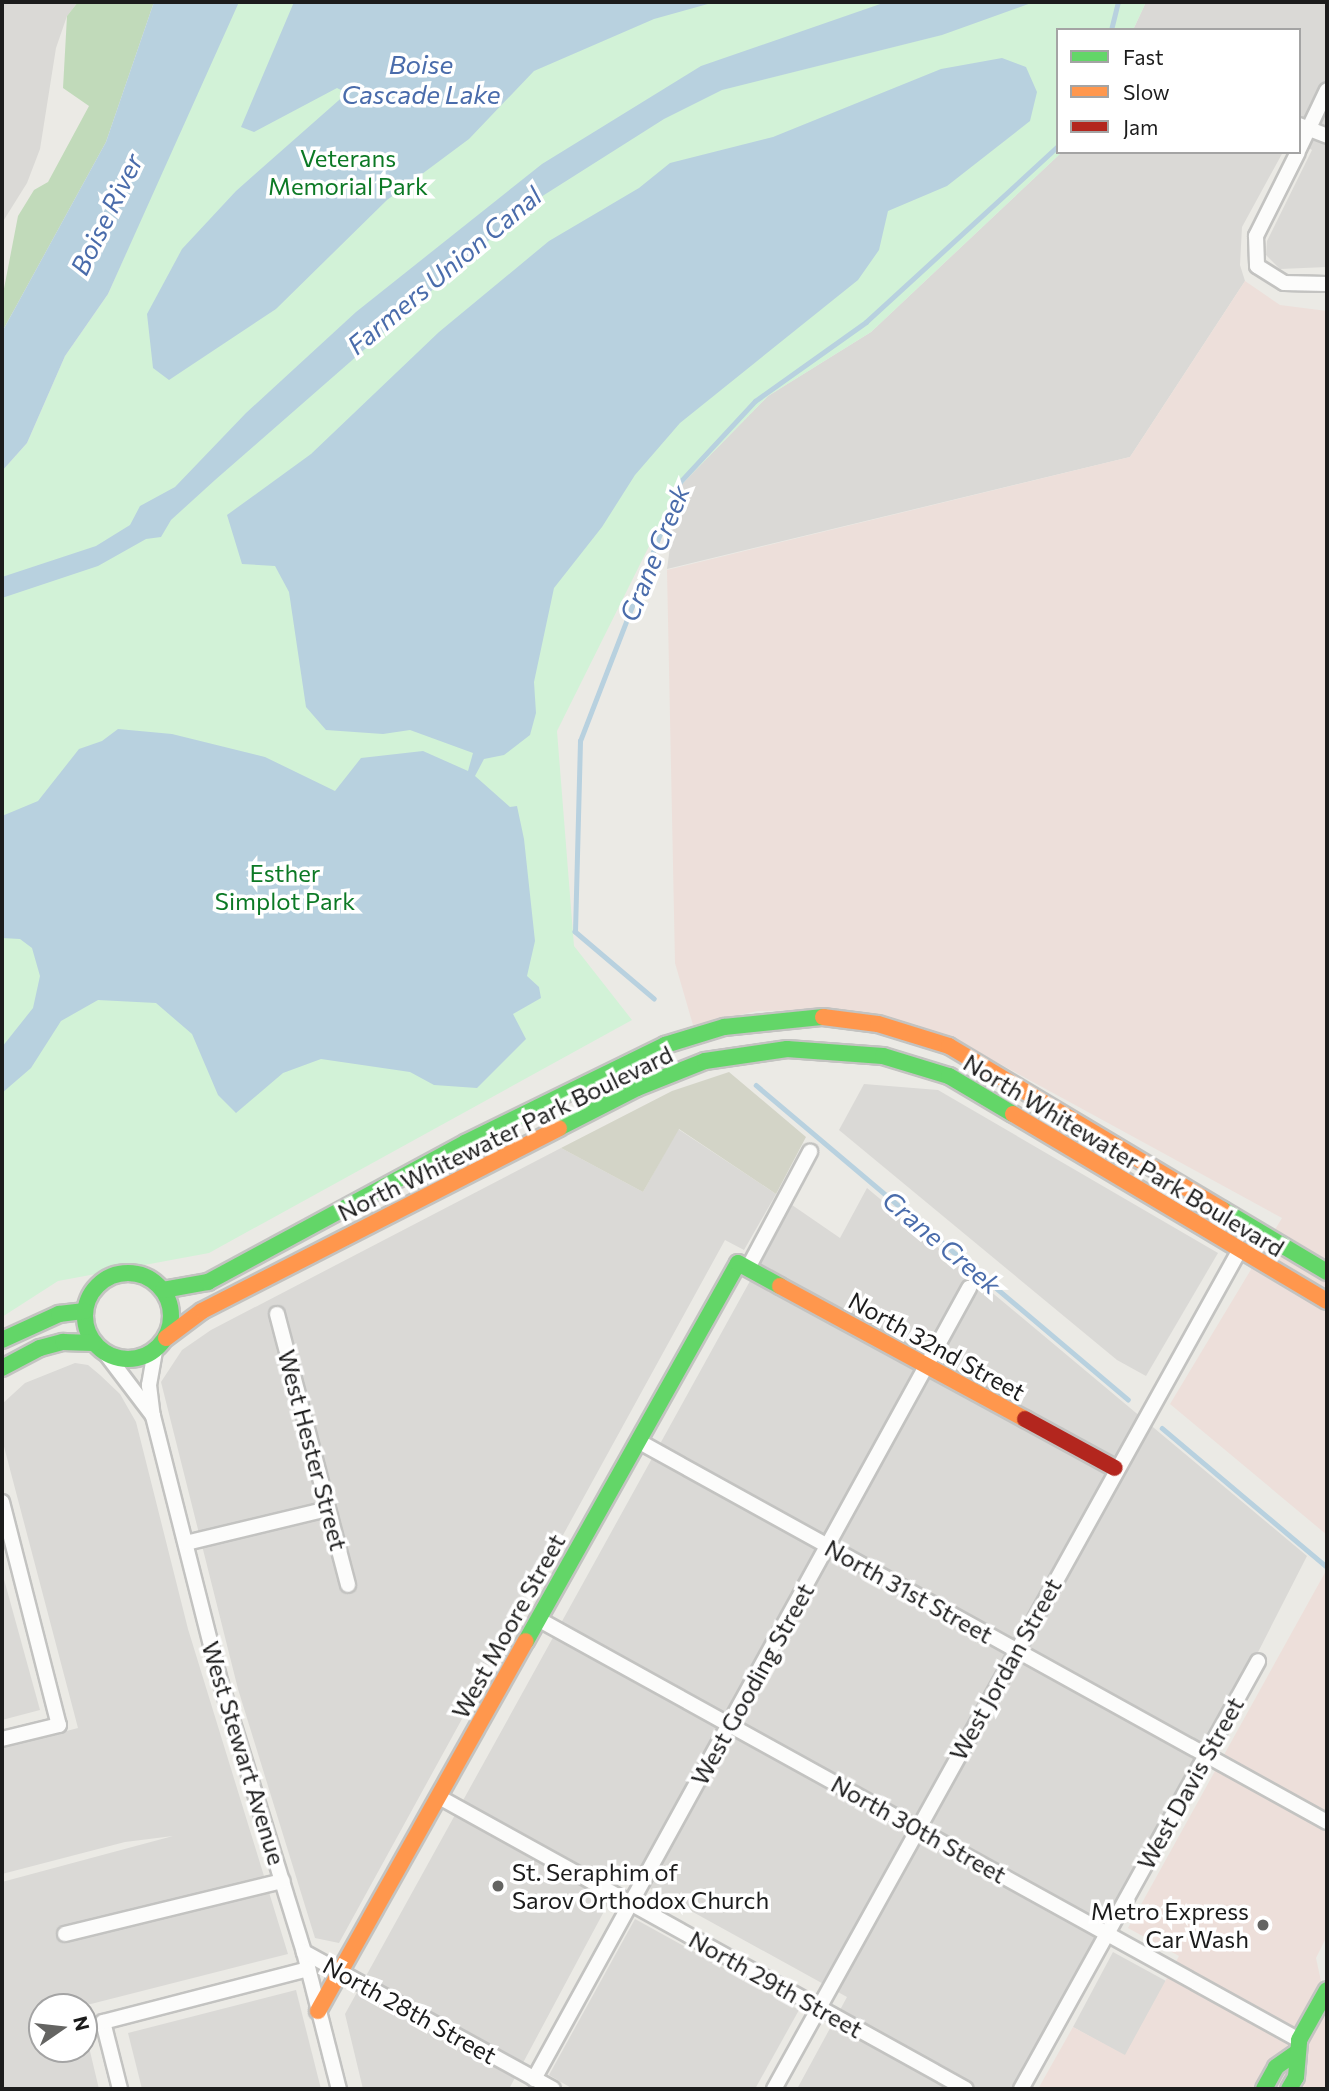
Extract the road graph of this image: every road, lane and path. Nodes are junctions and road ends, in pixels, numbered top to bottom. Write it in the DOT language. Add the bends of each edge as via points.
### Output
graph roads {
  1 [pos="1327,90"];
  2 [pos="1304,128"];
  3 [pos="1327,136"];
  4 [pos="1297,154"];
  5 [pos="1327,284"];
  6 [pos="810,1152"];
  7 [pos="1240,1251"];
  8 [pos="743,1266"];
  9 [pos="1327,1272"];
  10 [pos="969,1288"];
  11 [pos="163,1290"];
  12 [pos="1327,1301"];
  13 [pos="85,1311"];
  14 [pos="277,1314"];
  15 [pos="166,1338"];
  16 [pos="2,1340"];
  17 [pos="94,1343"];
  18 [pos="155,1351"];
  19 [pos="106,1354"];
  20 [pos="927,1367"];
  21 [pos="2,1368"];
  22 [pos="153,1416"];
  23 [pos="638,1441"];
  24 [pos="1115,1468"];
  25 [pos="2,1502"];
  26 [pos="328,1508"];
  27 [pos="186,1543"];
  28 [pos="828,1546"];
  29 [pos="348,1585"];
  30 [pos="538,1619"];
  31 [pos="1015,1650"];
  32 [pos="1258,1661"];
  33 [pos="729,1725"];
  34 [pos="2,1739"];
  35 [pos="1206,1755"];
  36 [pos="439,1797"];
  37 [pos="1327,1822"];
  38 [pos="917,1828"];
  39 [pos="283,1881"];
  40 [pos="631,1903"];
  41 [pos="65,1934"];
  42 [pos="1107,1934"];
  43 [pos="304,1952"];
  44 [pos="308,1969"];
  45 [pos="341,1970"];
  46 [pos="1327,1990"];
  47 [pos="819,2007"];
  48 [pos="318,2011"];
  49 [pos="1297,2047"];
  50 [pos="534,2079"];
  51 [pos="120,2089"];
  52 [pos="339,2089"];
  53 [pos="553,2089"];
  54 [pos="774,2089"];
  55 [pos="966,2089"];
  56 [pos="1021,2089"];
  57 [pos="1264,2089"];
  58 [pos="1289,2089"];
  1 -- 2 [label="street"];
  2 -- 3 [label="street"];
  4 -- 5 [label="street" via="1256,236 1257,266 1284,283"];
  6 -- 8 [label="street, West Moore Street"];
  7 -- 12 [label="street, North Whitewater Park Boulevard"];
  7 -- 15 [label="street, North Whitewater Park Boulevard" via="1098,1160 949,1076 883,1056 787,1049 705,1061 637,1088 202,1311"];
  7 -- 24 [label="street, West Jordan Street"];
  8 -- 20 [label="street, North 32nd Street"];
  8 -- 23 [label="street, West Moore Street"];
  9 -- 11 [label="street, North Whitewater Park Boulevard" via="949,1046 878,1024 828,1017 780,1018 724,1027 664,1045 465,1143 208,1282"];
  10 -- 20 [label="street, West Gooding Street"];
  11 -- 13 [label="street" via="142,1275 114,1275 93,1290"];
  11 -- 15 [label="street" via="172,1314"];
  13 -- 16 [label="street" via="59,1314"];
  13 -- 17 [label="street"];
  14 -- 26 [label="street, West Hester Street"];
  15 -- 18 [label="street"];
  17 -- 19 [label="street"];
  17 -- 21 [label="street" via="63,1342 40,1348"];
  18 -- 19 [label="street" via="131,1360"];
  18 -- 22 [label="street, West Stewart Avenue" via="149,1385"];
  19 -- 22 [label="street, West Stewart Avenue"];
  20 -- 24 [label="street, North 32nd Street"];
  20 -- 28 [label="street, West Gooding Street"];
  22 -- 27 [label="street, West Stewart Avenue"];
  23 -- 28 [label="street, North 31st Street"];
  23 -- 30 [label="street, West Moore Street"];
  24 -- 31 [label="street, West Jordan Street"];
  25 -- 34 [label="street" via="59,1725"];
  26 -- 27 [label="street"];
  26 -- 29 [label="street, West Hester Street"];
  27 -- 39 [label="street, West Stewart Avenue" via="221,1684"];
  28 -- 31 [label="street, North 31st Street"];
  28 -- 33 [label="street, West Gooding Street"];
  30 -- 33 [label="street, North 30th Street"];
  30 -- 36 [label="street, West Moore Street"];
  31 -- 35 [label="street, North 31st Street"];
  31 -- 38 [label="street, West Jordan Street"];
  32 -- 35 [label="street, West Davis Street"];
  33 -- 38 [label="street, North 30th Street"];
  33 -- 40 [label="street, West Gooding Street"];
  35 -- 37 [label="street, North 31st Street"];
  35 -- 42 [label="street, West Davis Street"];
  36 -- 40 [label="street, North 29th Street"];
  36 -- 45 [label="street, West Moore Street"];
  38 -- 42 [label="street, North 30th Street"];
  38 -- 47 [label="street, West Jordan Street"];
  39 -- 41 [label="street"];
  39 -- 43 [label="street, West Stewart Avenue"];
  40 -- 47 [label="street, North 29th Street"];
  40 -- 50 [label="street, West Gooding Street"];
  42 -- 49 [label="street, North 30th Street"];
  42 -- 56 [label="street, West Davis Street"];
  43 -- 44 [label="street, West Stewart Avenue"];
  43 -- 45 [label="street, North 28th Street"];
  44 -- 48 [label="street, West Stewart Avenue"];
  44 -- 51 [label="street" via="103,2022"];
  45 -- 48 [label="street, West Moore Street"];
  45 -- 50 [label="street, North 28th Street"];
  46 -- 49 [label="street"];
  47 -- 54 [label="street, West Jordan Street"];
  47 -- 55 [label="street, North 29th Street"];
  48 -- 52 [label="street, West Stewart Avenue"];
  49 -- 57 [label="street" via="1276,2067"];
  49 -- 58 [label="street" via="1296,2077"];
  50 -- 53 [label="street, North 28th Street"];
}
